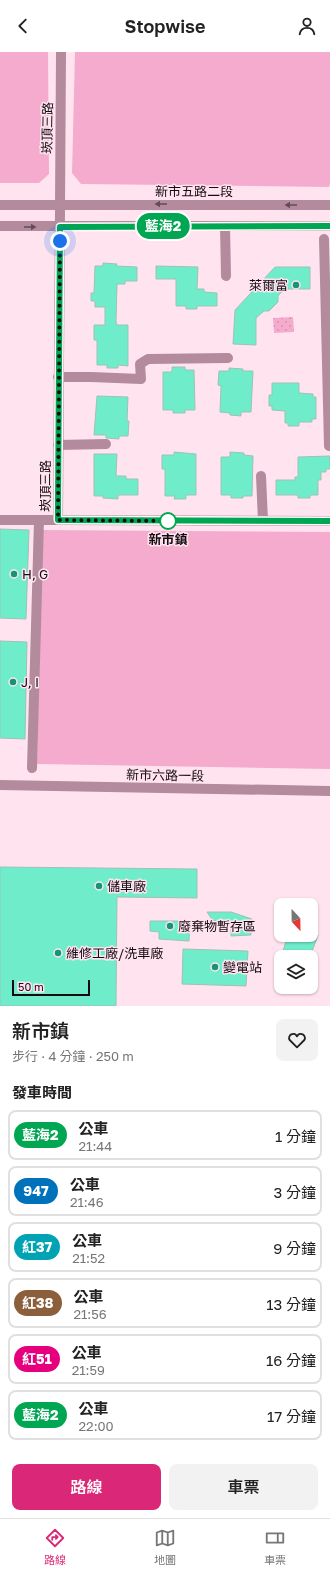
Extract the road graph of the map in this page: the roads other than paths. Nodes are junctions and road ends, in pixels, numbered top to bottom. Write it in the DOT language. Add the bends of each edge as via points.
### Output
graph roads {
  1 [pos="60,52"];
  2 [pos="0,204"];
  3 [pos="59,204"];
  4 [pos="330,205"];
  5 [pos="0,226"];
  6 [pos="225,226"];
  7 [pos="330,226"];
  8 [pos="60,227"];
  9 [pos="324,239"];
  10 [pos="226,276"];
  11 [pos="228,358"];
  12 [pos="58,377"];
  13 [pos="106,444"];
  14 [pos="58,445"];
  15 [pos="330,446"];
  16 [pos="261,476"];
  17 [pos="0,520"];
  18 [pos="39,520"];
  19 [pos="58,520"];
  20 [pos="263,521"];
  21 [pos="330,521"];
  22 [pos="32,768"];
  23 [pos="0,785"];
  24 [pos="330,791"];
  1 -- 3 [label="street, 崁頂三路"];
  2 -- 3 [label="street, 新市五路二段"];
  4 -- 3 [label="street, 新市五路二段, one-way"];
  3 -- 8 [label="street, 崁頂三路"];
  5 -- 8 [label="street, one-way"];
  6 -- 7 [label="street"];
  6 -- 8 [label="street"];
  6 -- 10 [label="street"];
  8 -- 12 [label="street, 崁頂三路"];
  9 -- 15 [label="street"];
  11 -- 12 [label="street" via="148,359 140,364 141,379"];
  12 -- 14 [label="street, 崁頂三路"];
  13 -- 14 [label="street"];
  14 -- 19 [label="street, 崁頂三路"];
  16 -- 20 [label="street"];
  17 -- 18 [label="street"];
  18 -- 19 [label="street"];
  18 -- 22 [label="street"];
  19 -- 20 [label="street, 崁頂三路"];
  20 -- 21 [label="street, 崁頂三路"];
  23 -- 24 [label="street, 新市六路一段"];
}
